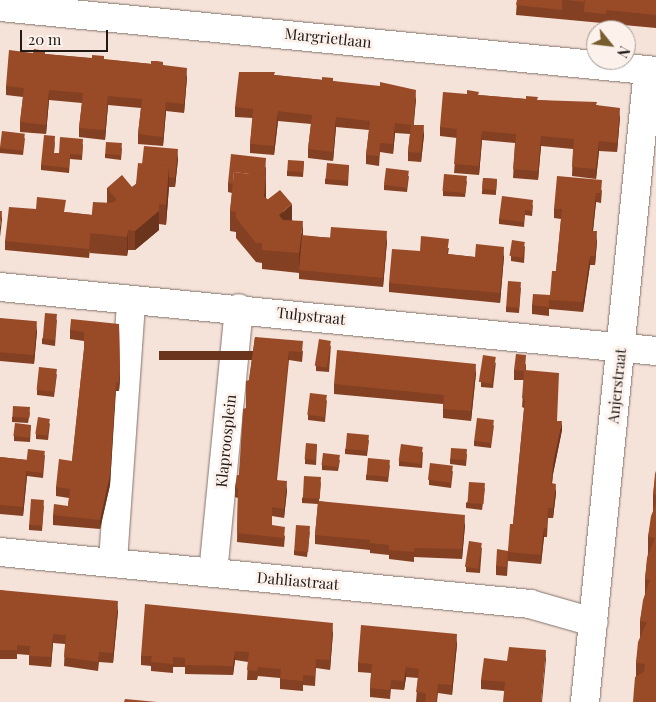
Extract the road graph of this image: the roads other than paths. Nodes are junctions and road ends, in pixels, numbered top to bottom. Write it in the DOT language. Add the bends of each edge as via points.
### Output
graph roads {
  1 [pos="0,7"];
  2 [pos="652,70"];
  3 [pos="0,288"];
  4 [pos="131,301"];
  5 [pos="239,308"];
  6 [pos="621,348"];
  7 [pos="656,350"];
  8 [pos="0,552"];
  9 [pos="113,561"];
  10 [pos="213,573"];
  11 [pos="593,622"];
  12 [pos="586,702"];
  1 -- 2 [label="street, Margrietlaan"];
  2 -- 6 [label="street, Anjerstraat"];
  3 -- 4 [label="street, Tulpstraat"];
  4 -- 5 [label="street, Tulpstraat"];
  4 -- 9 [label="street"];
  5 -- 6 [label="street, Tulpstraat"];
  5 -- 10 [label="street, Klaproosplein"];
  6 -- 7 [label="street, Tulpstraat"];
  6 -- 11 [label="street, Anjerstraat"];
  8 -- 9 [label="street, Dahliastraat"];
  9 -- 10 [label="street, Dahliastraat"];
  10 -- 11 [label="street, Dahliastraat" via="530,604"];
  11 -- 12 [label="street, Anjerstraat"];
}
